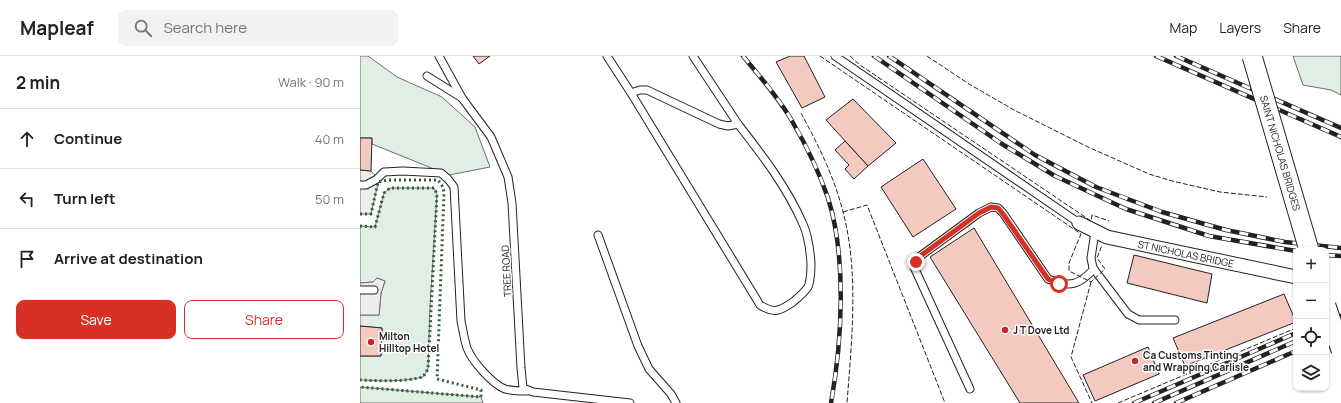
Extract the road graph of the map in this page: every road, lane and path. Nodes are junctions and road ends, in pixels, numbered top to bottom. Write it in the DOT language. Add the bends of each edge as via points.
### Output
graph roads {
  1 [pos="439,56"];
  2 [pos="607,56"];
  3 [pos="693,56"];
  4 [pos="835,56"];
  5 [pos="1252,56"];
  6 [pos="428,76"];
  7 [pos="632,93"];
  8 [pos="462,98"];
  9 [pos="738,124"];
  10 [pos="360,185"];
  11 [pos="1079,222"];
  12 [pos="1101,234"];
  13 [pos="598,235"];
  14 [pos="1308,247"];
  15 [pos="1094,268"];
  16 [pos="1293,276"];
  17 [pos="360,290"];
  18 [pos="374,290"];
  19 [pos="1329,315"];
  20 [pos="1175,320"];
  21 [pos="1341,350"];
  22 [pos="970,389"];
  23 [pos="533,392"];
  24 [pos="630,403"];
  25 [pos="676,403"];
  1 -- 8 [label="lane"];
  2 -- 7 [label="lane"];
  3 -- 9 [label="lane"];
  4 -- 11 [label="lane"];
  5 -- 14 [label="street, SAINT NICHOLAS BRIDGES, bridge"];
  6 -- 8 [label="lane, TREE ROAD"];
  7 -- 9 [label="lane" via="647,90 719,124"];
  7 -- 9 [label="lane" via="760,305 776,311 802,296 809,285 810,252 804,225 795,208 771,167"];
  8 -- 23 [label="lane, TREE ROAD" via="491,137 508,177 512,203 521,381 523,388"];
  10 -- 23 [label="lane" via="366,185 384,172 442,173 448,179 454,188 461,320 468,349 492,380 505,389"];
  11 -- 12 [label="street, ST NICHOLAS BRIDGE"];
  12 -- 15 [label="lane" via="1091,258"];
  12 -- 16 [label="street, ST NICHOLAS BRIDGE"];
  13 -- 25 [label="lane" via="638,346 649,369"];
  15 -- 20 [label="lane" via="1128,314 1139,320"];
  15 -- 22 [label="lane" via="1084,279 1074,284 1059,284 1048,279 1003,214 998,208 991,207 919,257 914,267"];
  17 -- 18 [label="lane"];
  19 -- 21 [label="street, bridge"];
  23 -- 24 [label="lane"];
}
